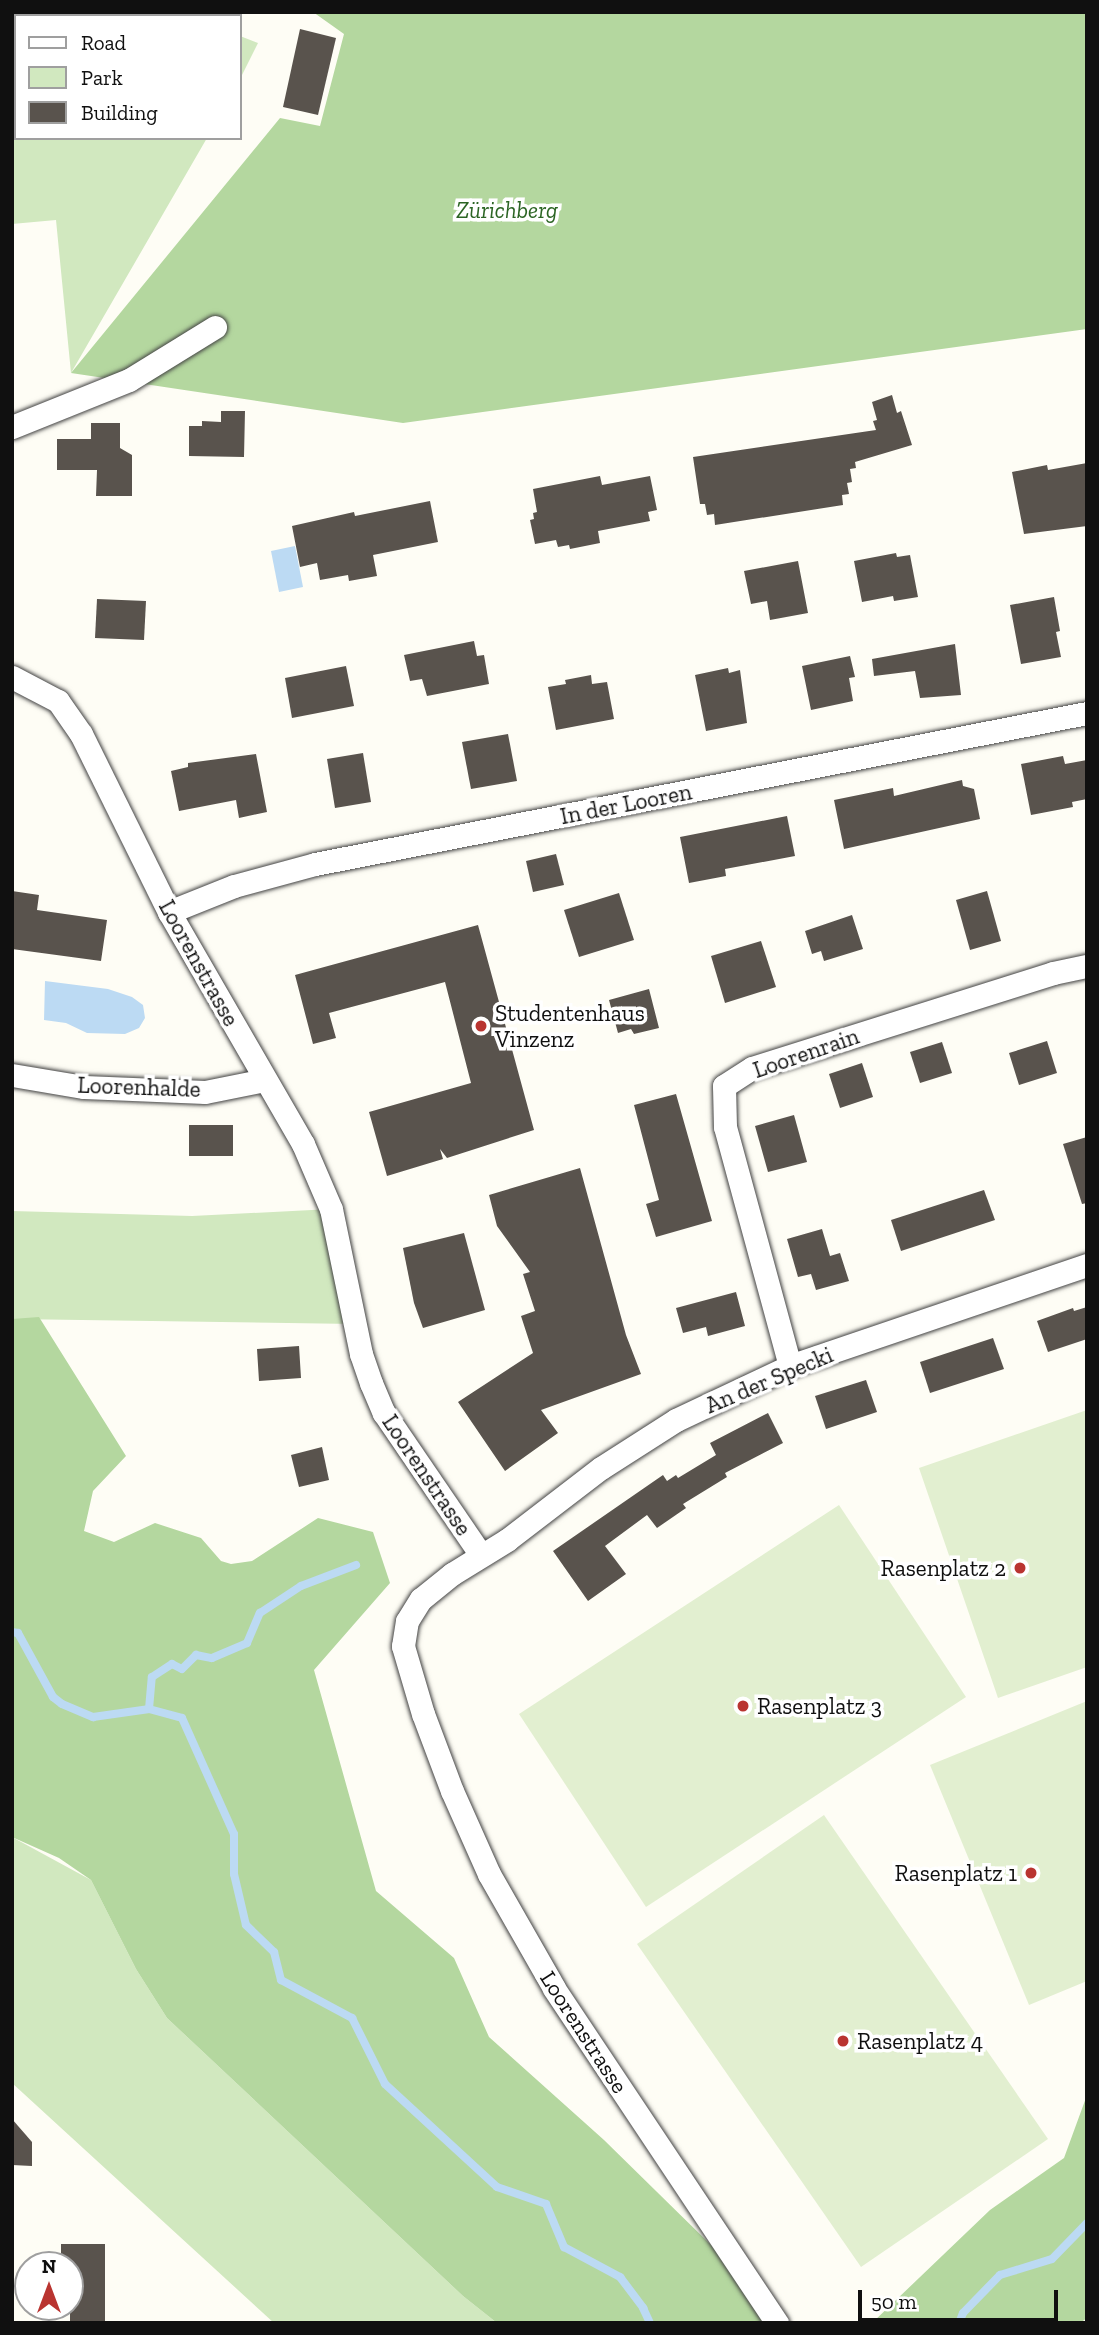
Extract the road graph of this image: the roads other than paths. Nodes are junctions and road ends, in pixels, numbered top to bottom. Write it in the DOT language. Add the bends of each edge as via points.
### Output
graph roads {
  1 [pos="215,327"];
  2 [pos="12,427"];
  3 [pos="12,677"];
  4 [pos="1087,713"];
  5 [pos="169,912"];
  6 [pos="1087,966"];
  7 [pos="12,1075"];
  8 [pos="265,1080"];
  9 [pos="1087,1265"];
  10 [pos="790,1366"];
  11 [pos="481,1555"];
  12 [pos="777,2323"];
  1 -- 2 [label="street" via="129,380"];
  3 -- 5 [label="street, Loorenstrasse" via="58,701 71,717"];
  4 -- 5 [label="street, In der Looren" via="316,864 234,886"];
  5 -- 8 [label="street, Loorenstrasse"];
  6 -- 10 [label="street, Loorenrain" via="752,1068 724,1086 725,1127"];
  7 -- 8 [label="street, Loorenhalde" via="84,1087 205,1092"];
  8 -- 11 [label="street, Loorenstrasse" via="303,1144 331,1209 361,1354 384,1413"];
  9 -- 10 [label="street, An der Specki"];
  10 -- 11 [label="street, An der Specki" via="676,1420"];
  11 -- 12 [label="street, Loorenstrasse" via="421,1599 407,1621 403,1646 422,1714 489,1874 554,1988"];
}
